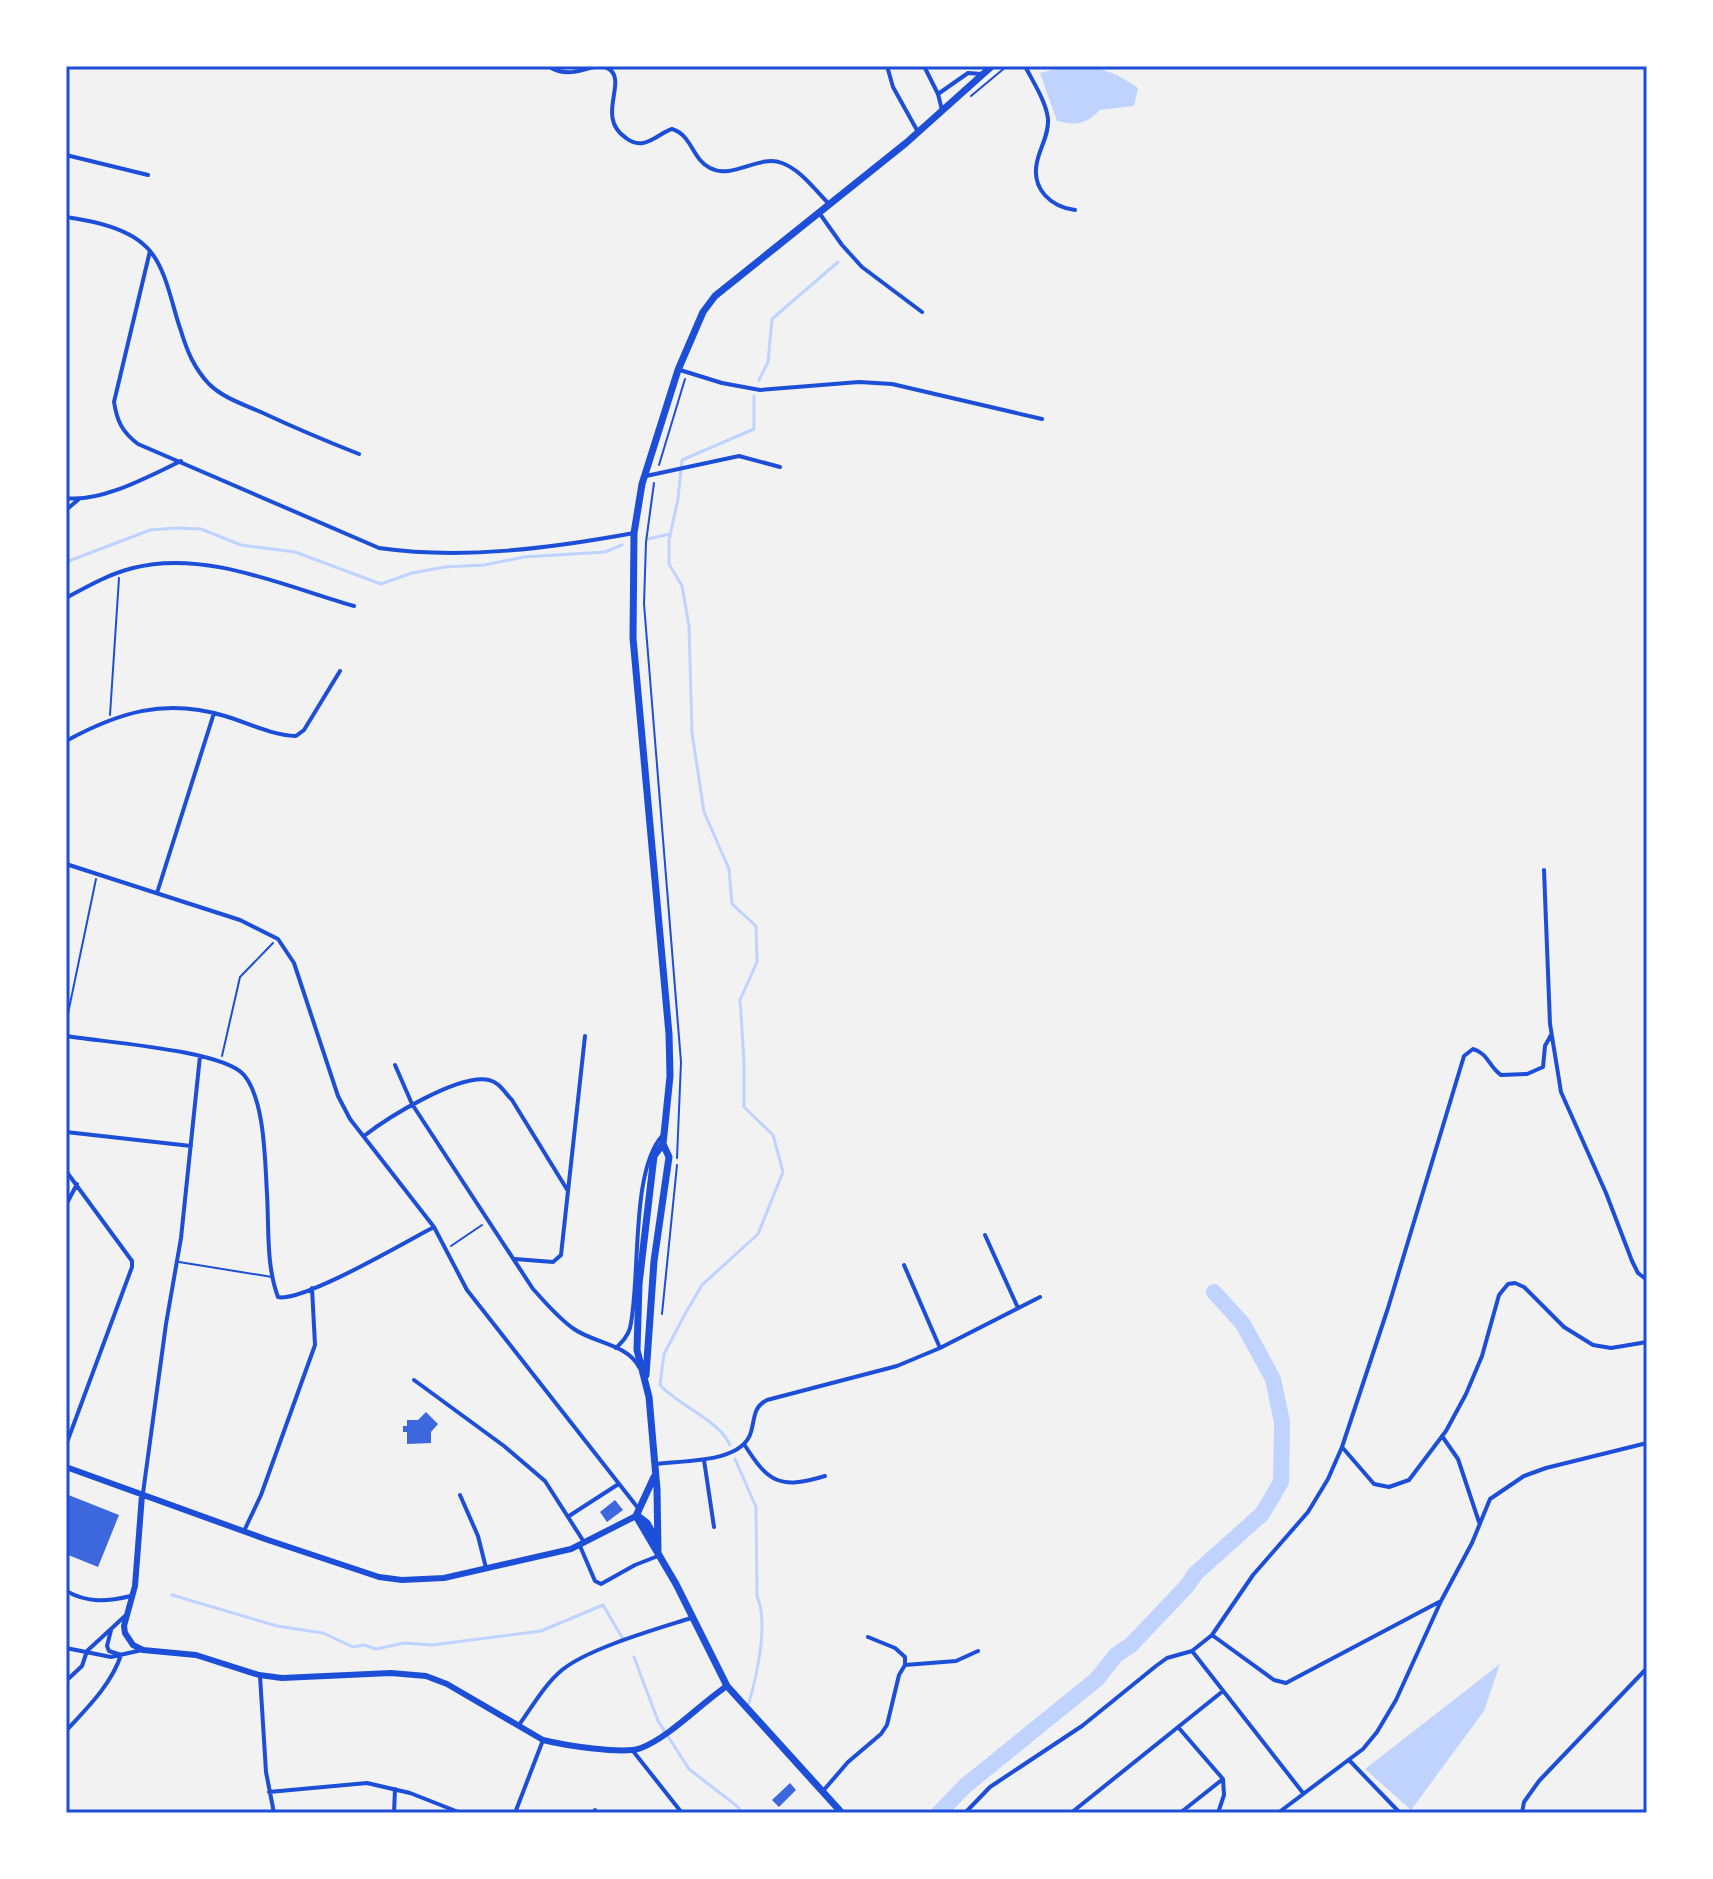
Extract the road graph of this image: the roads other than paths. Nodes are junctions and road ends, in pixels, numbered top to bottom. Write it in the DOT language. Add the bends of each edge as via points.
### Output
graph roads {
  1 [pos="548,66"];
  2 [pos="884,66"];
  3 [pos="924,66"];
  4 [pos="992,66"];
  5 [pos="1025,66"];
  6 [pos="984,75"];
  7 [pos="938,94"];
  8 [pos="942,111"];
  9 [pos="918,132"];
  10 [pos="66,155"];
  11 [pos="148,175"];
  12 [pos="829,204"];
  13 [pos="1075,210"];
  14 [pos="818,212"];
  15 [pos="66,217"];
  16 [pos="150,251"];
  17 [pos="922,312"];
  18 [pos="678,370"];
  19 [pos="1042,419"];
  20 [pos="359,454"];
  21 [pos="181,461"];
  22 [pos="780,467"];
  23 [pos="644,477"];
  24 [pos="66,498"];
  25 [pos="79,499"];
  26 [pos="66,510"];
  27 [pos="634,533"];
  28 [pos="66,598"];
  29 [pos="354,606"];
  30 [pos="340,671"];
  31 [pos="214,713"];
  32 [pos="66,741"];
  33 [pos="66,864"];
  34 [pos="1544,870"];
  35 [pos="157,893"];
  36 [pos="1551,1035"];
  37 [pos="66,1036"];
  38 [pos="585,1036"];
  39 [pos="200,1056"];
  40 [pos="395,1065"];
  41 [pos="412,1104"];
  42 [pos="66,1132"];
  43 [pos="664,1134"];
  44 [pos="364,1136"];
  45 [pos="663,1144"];
  46 [pos="191,1146"];
  47 [pos="66,1171"];
  48 [pos="77,1184"];
  49 [pos="568,1191"];
  50 [pos="66,1205"];
  51 [pos="434,1227"];
  52 [pos="985,1235"];
  53 [pos="513,1259"];
  54 [pos="176,1262"];
  55 [pos="904,1265"];
  56 [pos="273,1277"];
  57 [pos="1647,1280"];
  58 [pos="312,1288"];
  59 [pos="1040,1297"];
  60 [pos="1018,1308"];
  61 [pos="634,1327"];
  62 [pos="649,1334"];
  63 [pos="1647,1342"];
  64 [pos="650,1345"];
  65 [pos="616,1348"];
  66 [pos="940,1348"];
  67 [pos="637,1350"];
  68 [pos="627,1352"];
  69 [pos="414,1380"];
  70 [pos="646,1380"];
  71 [pos="1442,1436"];
  72 [pos="1647,1443"];
  73 [pos="744,1444"];
  74 [pos="66,1445"];
  75 [pos="1342,1447"];
  76 [pos="704,1460"];
  77 [pos="655,1464"];
  78 [pos="66,1467"];
  79 [pos="654,1475"];
  80 [pos="825,1476"];
  81 [pos="617,1485"];
  82 [pos="142,1495"];
  83 [pos="460,1495"];
  84 [pos="638,1513"];
  85 [pos="569,1516"];
  86 [pos="1479,1522"];
  87 [pos="714,1527"];
  88 [pos="244,1531"];
  89 [pos="657,1542"];
  90 [pos="583,1545"];
  91 [pos="659,1554"];
  92 [pos="486,1569"];
  93 [pos="66,1591"];
  94 [pos="133,1595"];
  95 [pos="1441,1601"];
  96 [pos="125,1615"];
  97 [pos="693,1617"];
  98 [pos="111,1630"];
  99 [pos="1212,1635"];
  100 [pos="868,1637"];
  101 [pos="66,1648"];
  102 [pos="143,1650"];
  103 [pos="87,1651"];
  104 [pos="978,1651"];
  105 [pos="1192,1651"];
  106 [pos="121,1655"];
  107 [pos="905,1665"];
  108 [pos="1647,1668"];
  109 [pos="259,1675"];
  110 [pos="66,1681"];
  111 [pos="727,1686"];
  112 [pos="1223,1691"];
  113 [pos="519,1725"];
  114 [pos="1178,1727"];
  115 [pos="66,1731"];
  116 [pos="543,1740"];
  117 [pos="633,1751"];
  118 [pos="1349,1760"];
  119 [pos="1223,1779"];
  120 [pos="395,1789"];
  121 [pos="823,1791"];
  122 [pos="269,1792"];
  123 [pos="1303,1793"];
  124 [pos="274,1813"];
  125 [pos="394,1813"];
  126 [pos="461,1813"];
  127 [pos="515,1813"];
  128 [pos="682,1813"];
  129 [pos="842,1813"];
  130 [pos="965,1813"];
  131 [pos="1071,1813"];
  132 [pos="1180,1813"];
  133 [pos="1218,1813"];
  134 [pos="1278,1813"];
  135 [pos="1400,1813"];
  136 [pos="1522,1813"];
  1 -- 12 [label="street" via="567,73 610,70 615,83 612,122 633,142 646,143 672,129 715,170 781,162"];
  2 -- 9 [label="street"];
  3 -- 7 [label="street"];
  4 -- 6 [label="main road"];
  5 -- 13 [label="street" via="1048,124 1037,161 1038,183 1052,204"];
  6 -- 7 [label="street" via="968,73"];
  6 -- 8 [label="main road"];
  7 -- 8 [label="street"];
  8 -- 9 [label="main road"];
  9 -- 12 [label="main road"];
  10 -- 11 [label="street"];
  12 -- 14 [label="main road"];
  14 -- 17 [label="street" via="862,267"];
  14 -- 18 [label="main road" via="715,296"];
  15 -- 16 [label="street" via="122,232"];
  16 -- 20 [label="street" via="188,354 213,388"];
  16 -- 21 [label="street" via="117,383 116,418 138,444"];
  18 -- 19 [label="street" via="760,390 892,384"];
  18 -- 23 [label="main road"];
  21 -- 25 [label="street"];
  21 -- 27 [label="street" via="379,548 468,552"];
  22 -- 23 [label="street" via="739,456"];
  23 -- 27 [label="main road"];
  24 -- 25 [label="street"];
  25 -- 26 [label="street"];
  27 -- 43 [label="main road" via="633,638 669,1034"];
  28 -- 29 [label="street" via="119,572 160,564 232,569"];
  30 -- 31 [label="street" via="296,736"];
  31 -- 32 [label="street" via="170,706 109,720"];
  31 -- 35 [label="street"];
  33 -- 35 [label="street"];
  34 -- 36 [label="street"];
  35 -- 44 [label="street" via="240,920 287,949 338,1096"];
  36 -- 57 [label="street" via="1565,1102 1632,1261"];
  36 -- 75 [label="street" via="1543,1067 1527,1074 1501,1075 1477,1050 1464,1056"];
  37 -- 39 [label="street"];
  38 -- 49 [label="street"];
  39 -- 46 [label="street"];
  39 -- 56 [label="street" via="241,1071 254,1095"];
  40 -- 41 [label="street"];
  41 -- 44 [label="street"];
  41 -- 49 [label="street" via="467,1082 496,1083"];
  41 -- 53 [label="street"];
  42 -- 46 [label="street"];
  43 -- 45 [label="main road"];
  43 -- 61 [label="street" via="652,1149 647,1172"];
  44 -- 51 [label="street"];
  45 -- 61 [label="main road" via="654,1156"];
  45 -- 62 [label="main road" via="669,1157"];
  46 -- 54 [label="street"];
  47 -- 48 [label="street"];
  48 -- 50 [label="street"];
  48 -- 74 [label="street" via="132,1267"];
  49 -- 53 [label="street" via="558,1260"];
  51 -- 58 [label="street"];
  51 -- 81 [label="street" via="467,1290"];
  52 -- 60 [label="street"];
  53 -- 65 [label="street" via="554,1313 587,1337"];
  54 -- 56 [label="lane"];
  54 -- 82 [label="street"];
  55 -- 66 [label="street"];
  56 -- 58 [label="street" via="278,1297"];
  58 -- 88 [label="street" via="315,1345"];
  59 -- 60 [label="street"];
  60 -- 66 [label="street"];
  61 -- 62 [label="main road"];
  61 -- 65 [label="street"];
  61 -- 67 [label="main road"];
  62 -- 64 [label="main road"];
  63 -- 71 [label="street" via="1593,1345 1564,1327 1524,1287 1508,1284 1499,1295 1474,1377"];
  64 -- 67 [label="main road"];
  64 -- 70 [label="main road"];
  65 -- 68 [label="street"];
  66 -- 73 [label="street" via="882,1371 767,1400 756,1410"];
  67 -- 68 [label="street"];
  67 -- 70 [label="main road"];
  68 -- 70 [label="street"];
  69 -- 85 [label="street" via="536,1472"];
  70 -- 77 [label="main road"];
  71 -- 75 [label="street" via="1409,1480 1389,1487 1370,1480"];
  71 -- 86 [label="street" via="1458,1459"];
  72 -- 86 [label="street" via="1524,1476 1490,1499"];
  73 -- 76 [label="street"];
  73 -- 80 [label="street" via="760,1471 773,1479 792,1482"];
  75 -- 99 [label="street" via="1308,1512 1253,1575"];
  76 -- 77 [label="street"];
  76 -- 87 [label="street"];
  77 -- 79 [label="main road"];
  78 -- 82 [label="main road"];
  79 -- 84 [label="main road"];
  79 -- 89 [label="main road"];
  81 -- 84 [label="street"];
  81 -- 85 [label="street"];
  82 -- 88 [label="main road"];
  82 -- 94 [label="main road"];
  83 -- 92 [label="street"];
  84 -- 89 [label="main road"];
  84 -- 90 [label="main road"];
  84 -- 91 [label="main road"];
  85 -- 90 [label="street"];
  86 -- 95 [label="street"];
  88 -- 92 [label="main road" via="379,1577 444,1578"];
  89 -- 91 [label="main road"];
  90 -- 91 [label="street" via="599,1584"];
  90 -- 92 [label="main road"];
  91 -- 97 [label="main road"];
  93 -- 94 [label="street" via="96,1602"];
  94 -- 96 [label="main road"];
  95 -- 99 [label="street" via="1286,1683 1274,1680"];
  95 -- 118 [label="street" via="1390,1711"];
  96 -- 98 [label="street"];
  96 -- 102 [label="main road" via="125,1633"];
  97 -- 111 [label="main road"];
  97 -- 113 [label="street" via="617,1643 561,1671"];
  98 -- 103 [label="street"];
  98 -- 106 [label="street" via="107,1646"];
  99 -- 105 [label="street"];
  100 -- 107 [label="street" via="900,1651"];
  101 -- 103 [label="street"];
  102 -- 106 [label="street"];
  102 -- 109 [label="main road" via="185,1652"];
  103 -- 106 [label="street"];
  103 -- 110 [label="street" via="82,1666"];
  104 -- 107 [label="street" via="956,1661"];
  105 -- 112 [label="street"];
  105 -- 130 [label="street" via="1167,1658 1082,1726 990,1787"];
  106 -- 115 [label="street" via="109,1681"];
  107 -- 121 [label="street" via="881,1734"];
  108 -- 136 [label="street" via="1539,1781"];
  109 -- 113 [label="main road" via="416,1674 447,1684"];
  109 -- 122 [label="street"];
  111 -- 117 [label="main road"];
  111 -- 121 [label="main road"];
  112 -- 114 [label="street"];
  112 -- 123 [label="street"];
  113 -- 116 [label="main road"];
  114 -- 119 [label="street"];
  114 -- 131 [label="street"];
  116 -- 117 [label="main road"];
  116 -- 127 [label="street"];
  117 -- 128 [label="street"];
  118 -- 123 [label="street"];
  118 -- 135 [label="street"];
  119 -- 132 [label="street"];
  119 -- 133 [label="street"];
  120 -- 122 [label="street" via="351,1783"];
  120 -- 125 [label="street"];
  120 -- 126 [label="street"];
  121 -- 129 [label="main road"];
  122 -- 124 [label="street"];
  123 -- 134 [label="street"];
}
